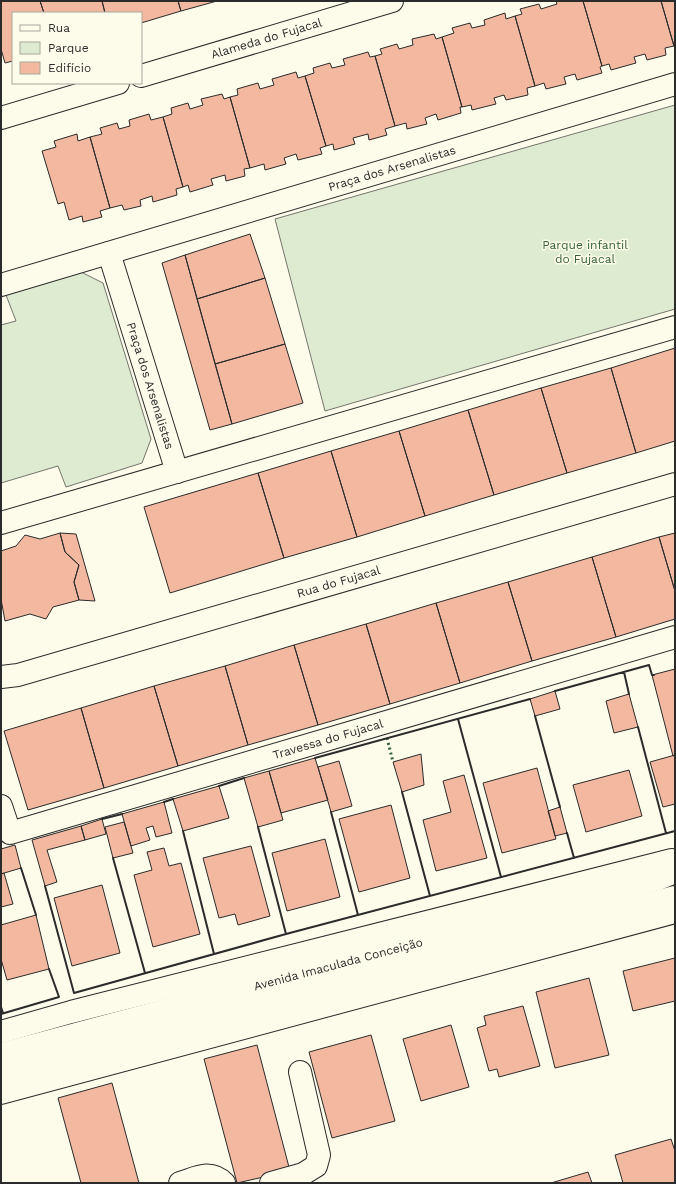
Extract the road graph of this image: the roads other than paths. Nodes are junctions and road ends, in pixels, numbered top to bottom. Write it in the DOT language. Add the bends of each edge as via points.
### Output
graph roads {
  1 [pos="392,1"];
  2 [pos="142,76"];
  3 [pos="115,84"];
  4 [pos="675,84"];
  5 [pos="1,118"];
  6 [pos="109,253"];
  7 [pos="1,285"];
  8 [pos="675,327"];
  9 [pos="177,472"];
  10 [pos="675,484"];
  11 [pos="1,523"];
  12 [pos="675,637"];
  13 [pos="1,677"];
  14 [pos="1,806"];
  15 [pos="675,860"];
  16 [pos="675,872"];
  17 [pos="675,896"];
  18 [pos="675,912"];
  19 [pos="1,1032"];
  20 [pos="1,1054"];
  21 [pos="1,1072"];
  22 [pos="300,1072"];
  23 [pos="1,1092"];
  24 [pos="180,1183"];
  25 [pos="224,1183"];
  26 [pos="271,1183"];
  1 -- 2 [label="main road, Alameda do Fujacal"];
  3 -- 5 [label="main road"];
  4 -- 6 [label="main road, Praça dos Arsenalistas"];
  6 -- 7 [label="main road, Praça dos Arsenalistas"];
  6 -- 9 [label="main road, Praça dos Arsenalistas"];
  8 -- 9 [label="main road"];
  9 -- 11 [label="main road"];
  10 -- 13 [label="main road, Rua do Fujacal" via="18,676"];
  12 -- 14 [label="main road, Travessa do Fujacal" via="10,833"];
  15 -- 19 [label="main road, Avenida Imaculada Conceição" via="78,1010"];
  16 -- 20 [label="main road, Avenida Imaculada Conceição" via="658,879"];
  17 -- 21 [label="main road, Avenida Imaculada Conceição"];
  18 -- 23 [label="main road"];
  22 -- 26 [label="main road" via="319,1155 316,1166 303,1174"];
  24 -- 25 [label="main road" via="209,1174"];
}
